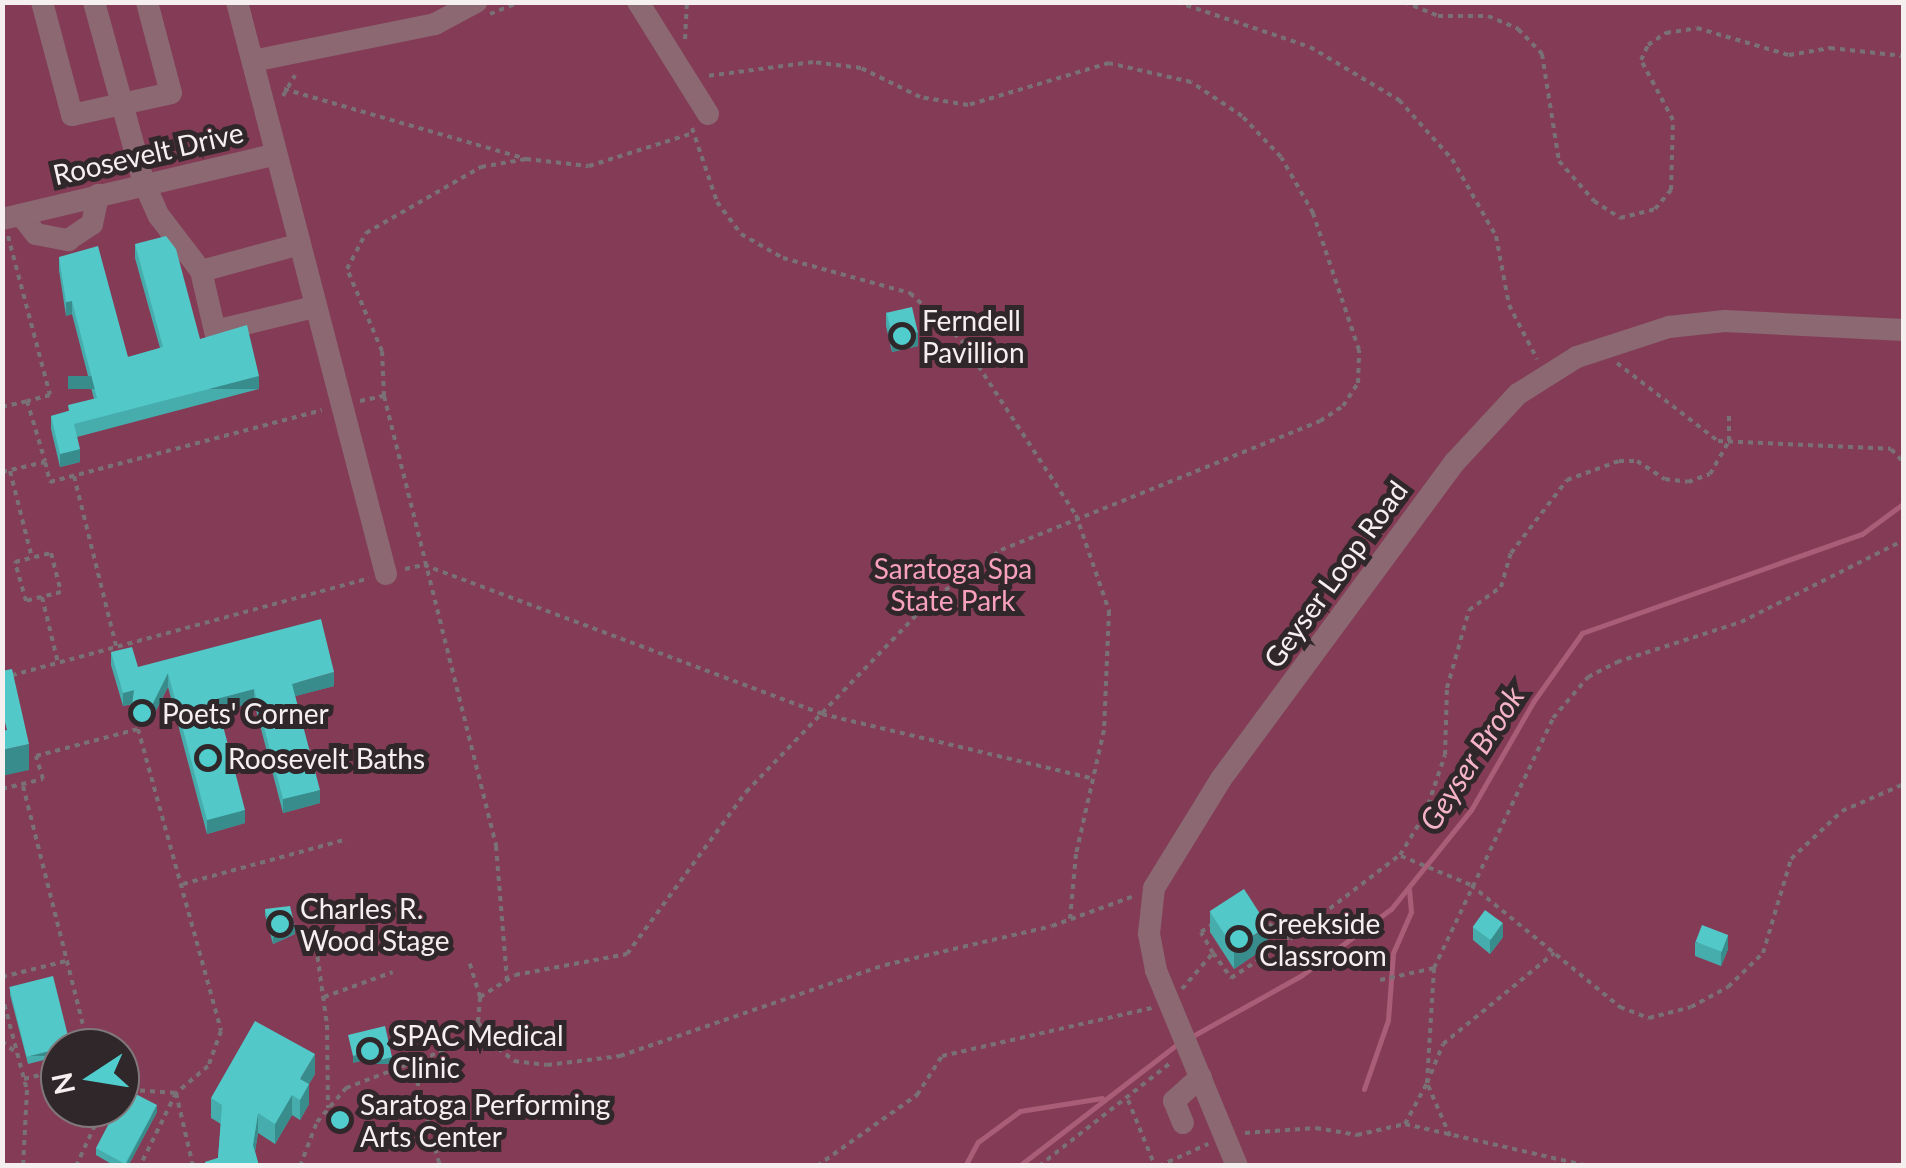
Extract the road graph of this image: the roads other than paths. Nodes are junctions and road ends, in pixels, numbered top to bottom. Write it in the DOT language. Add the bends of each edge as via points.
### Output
graph roads {
  1 [pos="42,2"];
  2 [pos="94,2"];
  3 [pos="147,2"];
  4 [pos="237,2"];
  5 [pos="449,2"];
  6 [pos="476,2"];
  7 [pos="638,2"];
  8 [pos="396,29"];
  9 [pos="252,61"];
  10 [pos="120,105"];
  11 [pos="708,114"];
  12 [pos="273,154"];
  13 [pos="144,184"];
  14 [pos="98,195"];
  15 [pos="9,217"];
  16 [pos="297,245"];
  17 [pos="201,271"];
  18 [pos="314,307"];
  19 [pos="1904,330"];
  20 [pos="388,573"];
  21 [pos="1202,1077"];
  22 [pos="1183,1123"];
  23 [pos="1237,1166"];
  1 -- 10 [label="street" via="72,115"];
  2 -- 10 [label="street"];
  3 -- 10 [label="street" via="171,93"];
  4 -- 9 [label="street, Roosevelt Drive"];
  5 -- 8 [label="street"];
  6 -- 8 [label="street" via="435,24"];
  7 -- 11 [label="street"];
  8 -- 9 [label="street"];
  9 -- 12 [label="street, Roosevelt Drive"];
  10 -- 13 [label="street"];
  12 -- 13 [label="street, Roosevelt Drive"];
  12 -- 16 [label="street"];
  13 -- 14 [label="street, Roosevelt Drive"];
  13 -- 17 [label="street"];
  14 -- 15 [label="street, Roosevelt Drive"];
  14 -- 15 [label="street" via="92,224 68,240 36,234"];
  16 -- 17 [label="street"];
  16 -- 18 [label="street"];
  17 -- 18 [label="street" via="215,331"];
  18 -- 20 [label="street"];
  19 -- 21 [label="street, Geyser Loop Road" via="1725,321 1669,326 1600,349 1518,394 1454,463 1339,636 1154,888 1149,934 1170,1006"];
  21 -- 22 [label="street" via="1174,1101"];
  21 -- 23 [label="street, Geyser Loop Road"];
}
